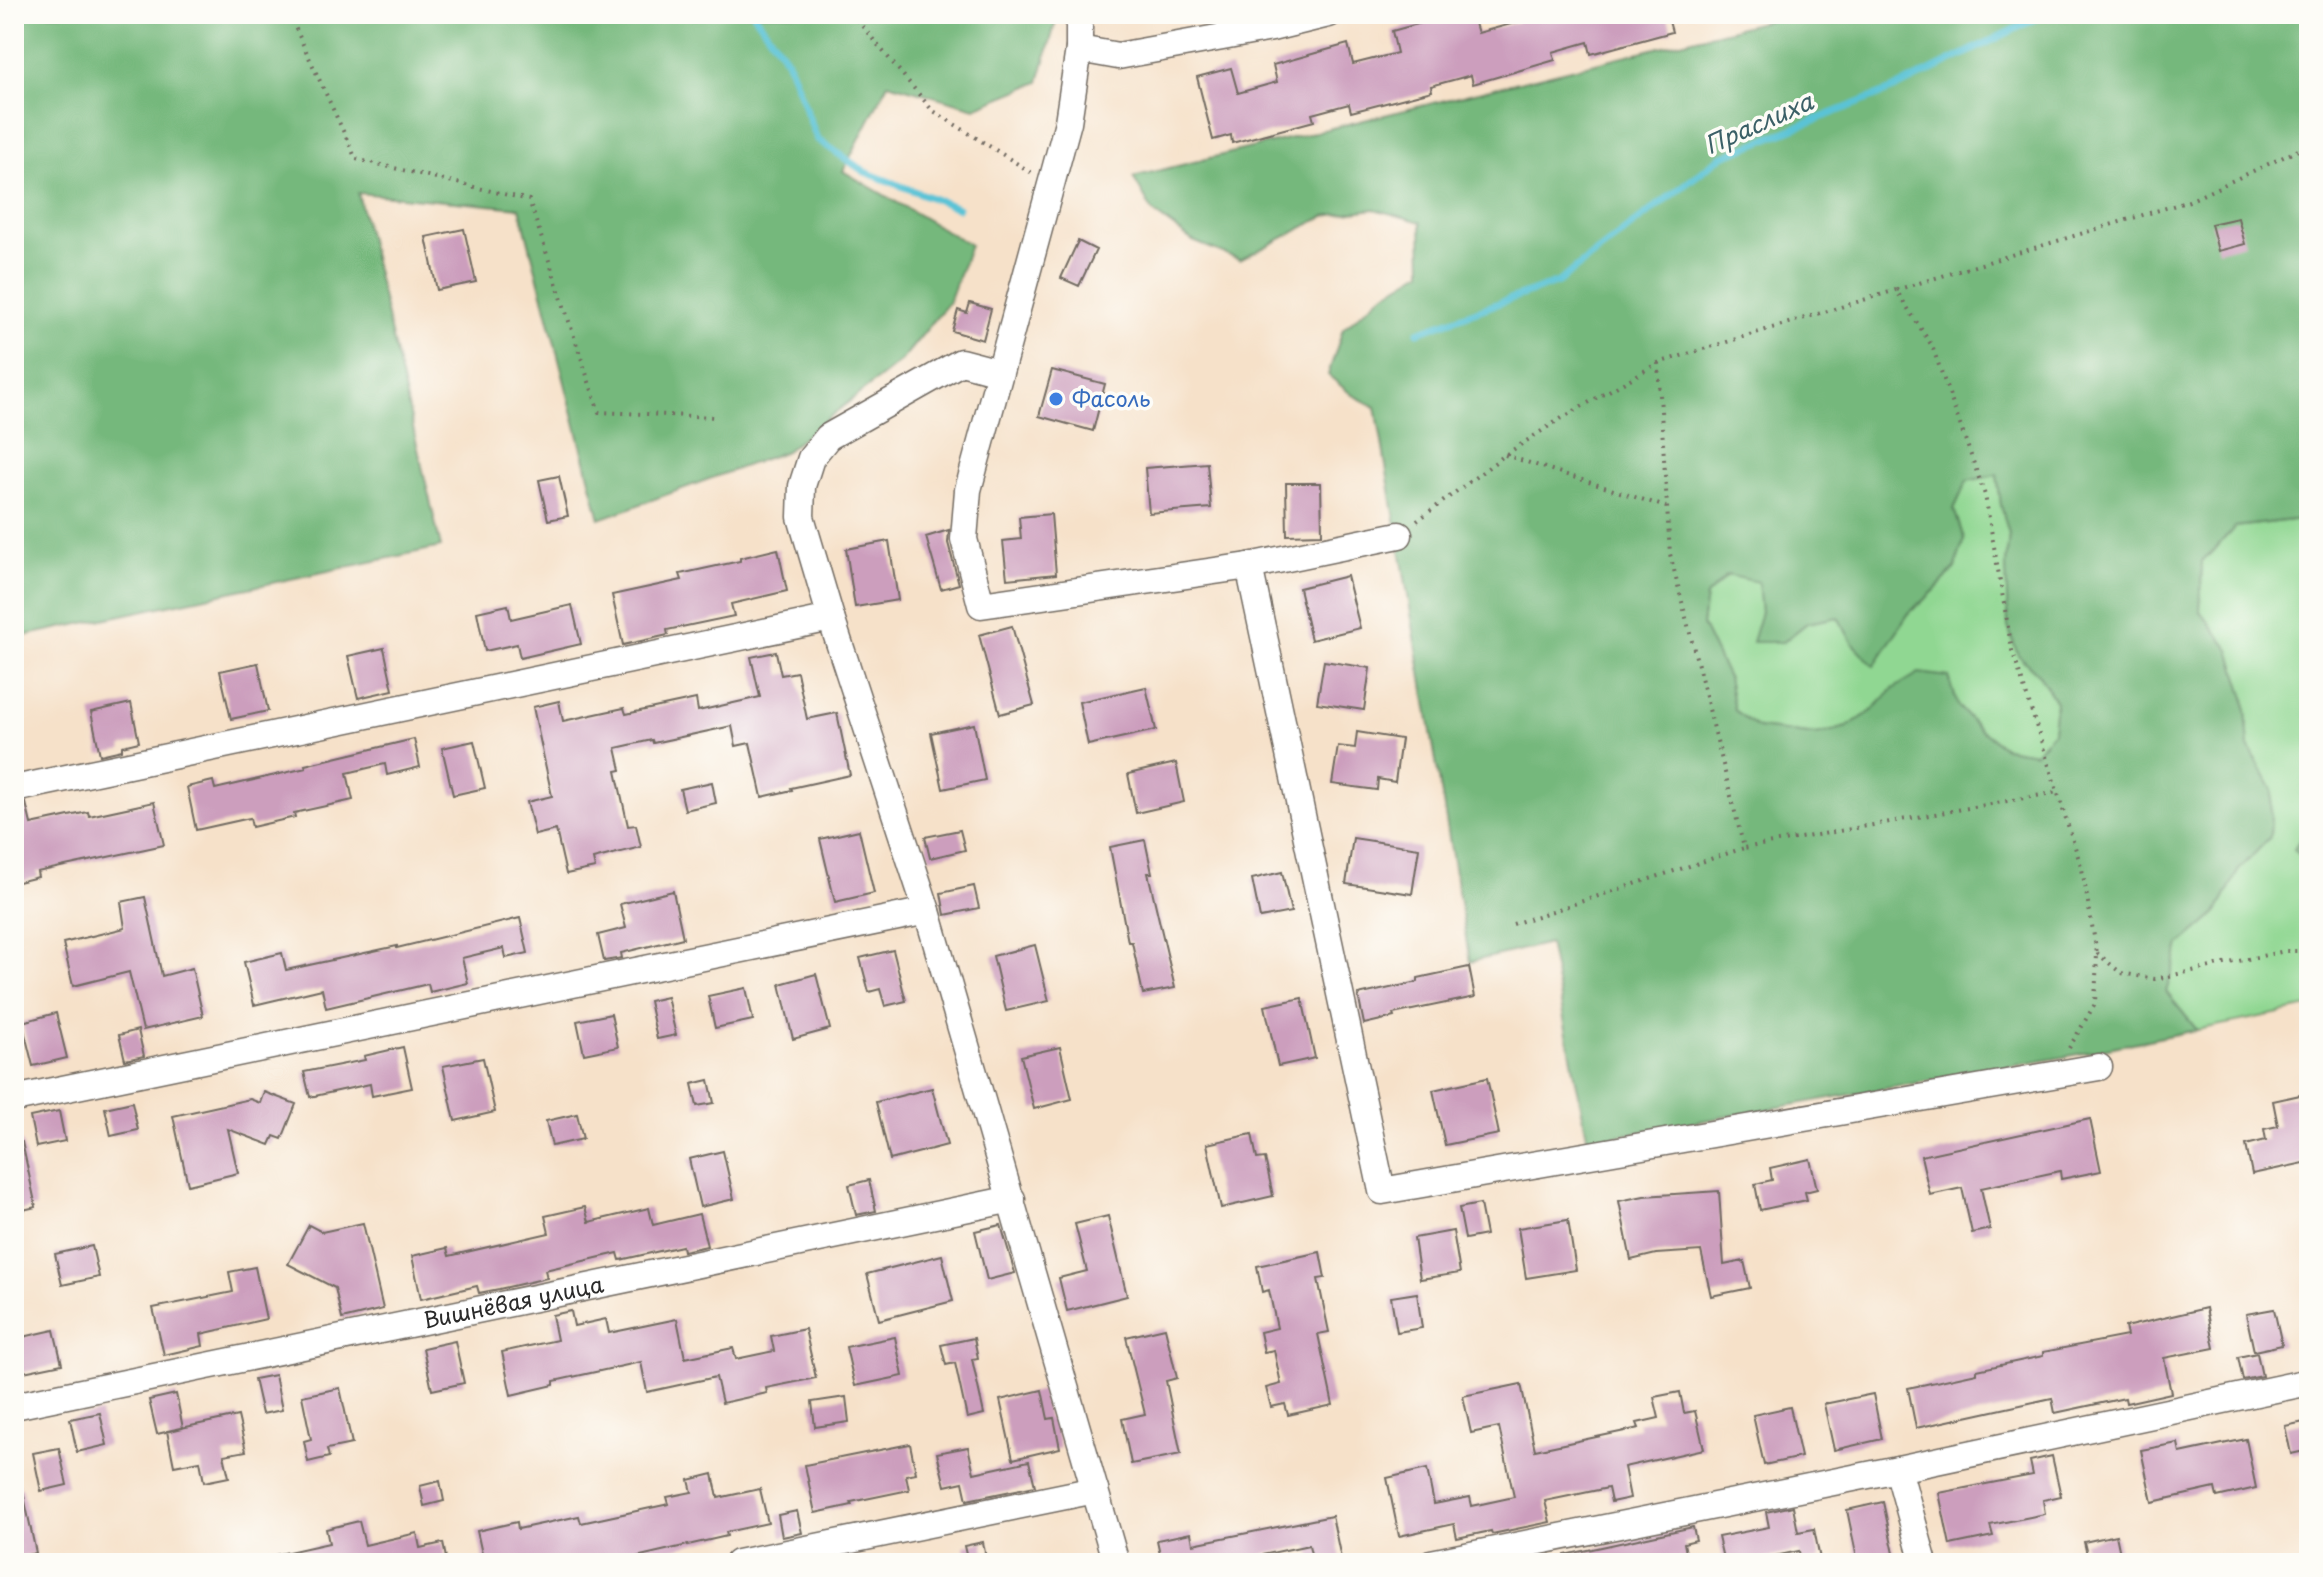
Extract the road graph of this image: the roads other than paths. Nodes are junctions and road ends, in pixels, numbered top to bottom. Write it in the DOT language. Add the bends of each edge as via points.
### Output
graph roads {
  1 [pos="1079,14"];
  2 [pos="1329,14"];
  3 [pos="1079,49"];
  4 [pos="999,372"];
  5 [pos="1399,535"];
  6 [pos="1249,566"];
  7 [pos="831,618"];
  8 [pos="14,789"];
  9 [pos="927,911"];
  10 [pos="2099,1067"];
  11 [pos="14,1099"];
  12 [pos="1012,1199"];
  13 [pos="2309,1382"];
  14 [pos="14,1406"];
  15 [pos="1898,1469"];
  16 [pos="1095,1490"];
  17 [pos="738,1563"];
  18 [pos="1116,1563"];
  19 [pos="1431,1563"];
  20 [pos="1924,1563"];
  1 -- 3 [label="street"];
  2 -- 3 [label="street" via="1118,56"];
  3 -- 4 [label="street" via="1068,122"];
  4 -- 6 [label="street" via="968,490 964,539 981,605"];
  4 -- 7 [label="street" via="961,362 828,437 811,458 802,486 801,517"];
  5 -- 6 [label="street"];
  6 -- 10 [label="street" via="1382,1191"];
  7 -- 8 [label="street"];
  7 -- 9 [label="street"];
  9 -- 11 [label="street"];
  9 -- 12 [label="street"];
  12 -- 14 [label="street, Вишнёвая улица"];
  12 -- 16 [label="street"];
  13 -- 15 [label="street"];
  15 -- 19 [label="street"];
  15 -- 20 [label="street"];
  16 -- 17 [label="street"];
  16 -- 18 [label="street"];
}
